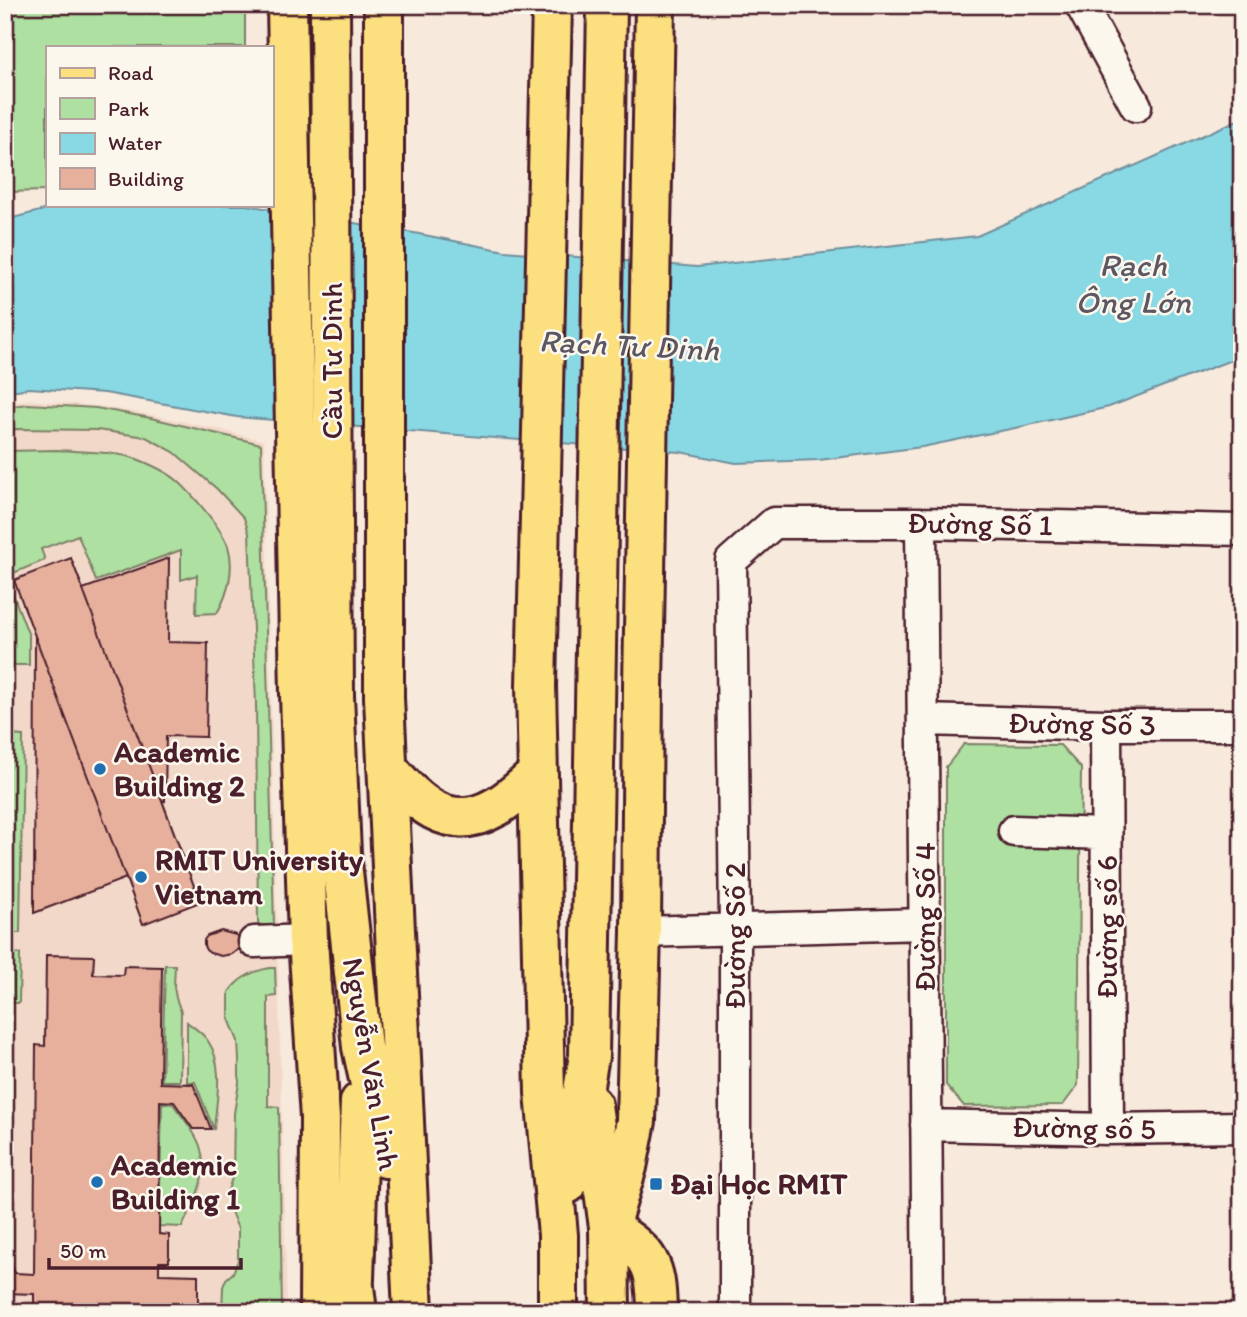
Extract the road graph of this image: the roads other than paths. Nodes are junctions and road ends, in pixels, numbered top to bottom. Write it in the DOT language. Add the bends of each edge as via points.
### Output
graph roads {
  1 [pos="1082,5"];
  2 [pos="552,11"];
  3 [pos="287,14"];
  4 [pos="330,15"];
  5 [pos="607,15"];
  6 [pos="384,17"];
  7 [pos="655,17"];
  8 [pos="1136,106"];
  9 [pos="921,523"];
  10 [pos="1242,530"];
  11 [pos="732,561"];
  12 [pos="317,695"];
  13 [pos="384,698"];
  14 [pos="923,720"];
  15 [pos="1106,725"];
  16 [pos="1242,725"];
  17 [pos="387,766"];
  18 [pos="538,774"];
  19 [pos="1014,831"];
  20 [pos="1106,834"];
  21 [pos="925,924"];
  22 [pos="735,930"];
  23 [pos="641,932"];
  24 [pos="308,940"];
  25 [pos="254,942"];
  26 [pos="362,1047"];
  27 [pos="589,1056"];
  28 [pos="320,1118"];
  29 [pos="926,1125"];
  30 [pos="1242,1128"];
  31 [pos="1108,1129"];
  32 [pos="609,1227"];
  33 [pos="558,1235"];
  34 [pos="409,1263"];
  35 [pos="355,1295"];
  36 [pos="319,1312"];
  37 [pos="412,1312"];
  38 [pos="558,1312"];
  39 [pos="610,1312"];
  40 [pos="657,1312"];
  41 [pos="735,1312"];
  42 [pos="928,1312"];
  1 -- 8 [label="street"];
  2 -- 18 [label="main road" via="536,686"];
  3 -- 12 [label="main road, Cầu Tư Dinh"];
  4 -- 12 [label="main road, Cầu Tư Dinh"];
  5 -- 27 [label="main road"];
  6 -- 13 [label="main road, Cầu Tư Dinh"];
  7 -- 23 [label="main road"];
  9 -- 10 [label="street, Đường Số 1"];
  9 -- 11 [label="street, Đường Số 1" via="774,523"];
  9 -- 14 [label="street, Đường Số 4"];
  11 -- 22 [label="street, Đường Số 2"];
  12 -- 24 [label="main road, Nguyễn Văn Linh"];
  12 -- 26 [label="main road, Nguyễn Văn Linh" via="341,853"];
  13 -- 17 [label="main road, Nguyễn Văn Linh"];
  14 -- 15 [label="street, Đường Số 3"];
  14 -- 21 [label="street, Đường Số 4"];
  15 -- 16 [label="street, Đường Số 3"];
  15 -- 20 [label="street, Đường số 6"];
  17 -- 18 [label="main road" via="420,802 455,817 495,808"];
  17 -- 34 [label="main road, Nguyễn Văn Linh"];
  18 -- 33 [label="main road" via="545,1093"];
  19 -- 20 [label="street"];
  20 -- 31 [label="street, Đường số 6"];
  21 -- 22 [label="street"];
  21 -- 29 [label="street, Đường Số 4"];
  22 -- 23 [label="street"];
  22 -- 41 [label="street, Đường Số 2"];
  23 -- 32 [label="main road" via="636,1121"];
  24 -- 25 [label="street"];
  24 -- 28 [label="main road, Nguyễn Văn Linh"];
  26 -- 34 [label="main road, Nguyễn Văn Linh"];
  26 -- 35 [label="main road"];
  27 -- 32 [label="main road"];
  27 -- 33 [label="main road"];
  28 -- 35 [label="main road, Nguyễn Văn Linh" via="339,1174"];
  28 -- 36 [label="main road, Nguyễn Văn Linh"];
  29 -- 31 [label="street, Đường số 5"];
  29 -- 42 [label="street, Đường Số 4"];
  30 -- 31 [label="street, Đường số 5"];
  32 -- 39 [label="main road"];
  32 -- 40 [label="main road" via="648,1258"];
  33 -- 38 [label="main road"];
  34 -- 37 [label="main road, Nguyễn Văn Linh"];
}
